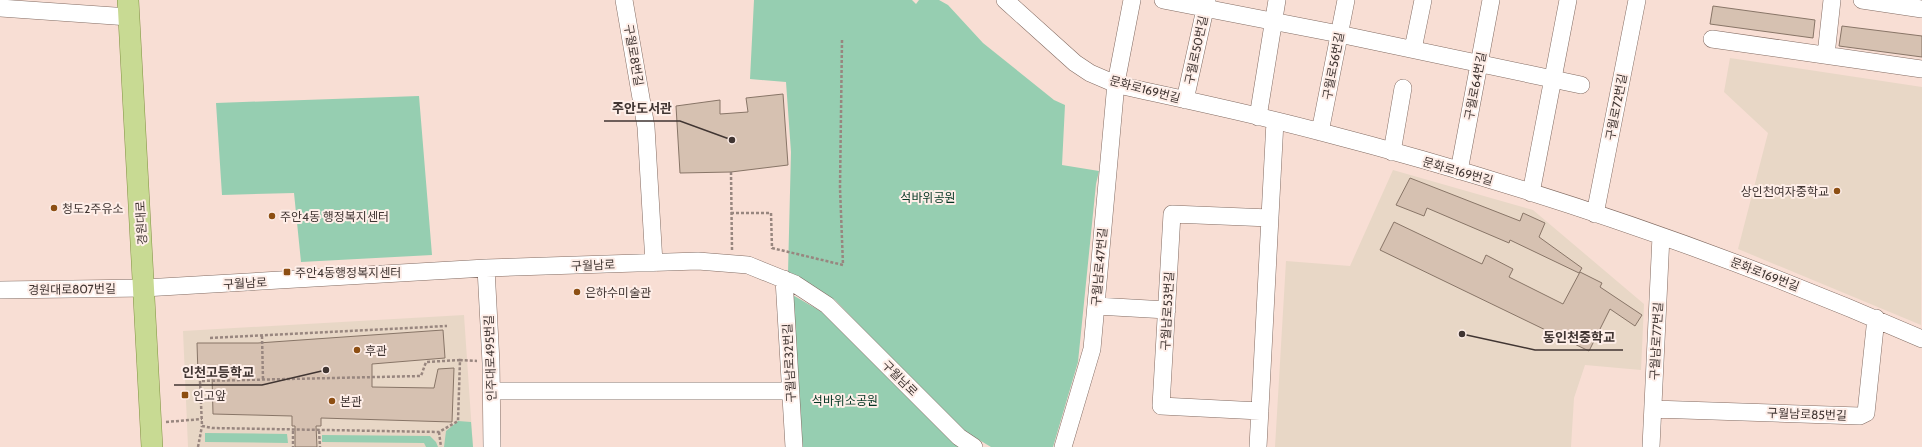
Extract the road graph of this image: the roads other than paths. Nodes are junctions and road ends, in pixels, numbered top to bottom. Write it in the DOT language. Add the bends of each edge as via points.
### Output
graph roads {
  1 [pos="624,0"];
  2 [pos="1005,0"];
  3 [pos="1132,0"];
  4 [pos="1163,0"];
  5 [pos="1277,0"];
  6 [pos="1346,0"];
  7 [pos="1423,0"];
  8 [pos="1491,0"];
  9 [pos="1568,0"];
  10 [pos="1637,0"];
  11 [pos="1832,0"];
  12 [pos="1862,0"];
  13 [pos="1206,4"];
  14 [pos="1019,6"];
  15 [pos="0,8"];
  16 [pos="129,8"];
  17 [pos="1922,9"];
  18 [pos="1273,21"];
  19 [pos="1340,34"];
  20 [pos="1712,39"];
  21 [pos="1412,49"];
  22 [pos="1826,55"];
  23 [pos="1479,63"];
  24 [pos="1922,69"];
  25 [pos="1554,79"];
  26 [pos="1116,83"];
  27 [pos="1581,85"];
  28 [pos="1403,88"];
  29 [pos="1185,100"];
  30 [pos="1258,117"];
  31 [pos="1275,121"];
  32 [pos="1320,132"];
  33 [pos="1392,152"];
  34 [pos="1459,171"];
  35 [pos="1531,193"];
  36 [pos="1595,214"];
  37 [pos="1270,218"];
  38 [pos="1661,236"];
  39 [pos="654,263"];
  40 [pos="486,268"];
  41 [pos="784,280"];
  42 [pos="144,288"];
  43 [pos="0,290"];
  44 [pos="1096,306"];
  45 [pos="1167,310"];
  46 [pos="1876,318"];
  47 [pos="1922,339"];
  48 [pos="492,390"];
  49 [pos="790,391"];
  50 [pos="1653,409"];
  51 [pos="1260,411"];
  52 [pos="152,447"];
  53 [pos="492,447"];
  54 [pos="794,447"];
  55 [pos="974,447"];
  56 [pos="1064,447"];
  57 [pos="1258,447"];
  58 [pos="1651,447"];
  1 -- 39 [label="street, 구월로8번길" via="644,111"];
  2 -- 14 [label="street, 문화로169번길"];
  3 -- 26 [label="street, 구월남로47번길"];
  4 -- 13 [label="street"];
  5 -- 18 [label="street"];
  6 -- 19 [label="street, 구월로56번길"];
  7 -- 21 [label="street"];
  8 -- 23 [label="street, 구월로64번길"];
  9 -- 25 [label="street"];
  10 -- 36 [label="street, 구월로72번길"];
  11 -- 22 [label="street"];
  12 -- 17 [label="street"];
  13 -- 18 [label="street"];
  13 -- 29 [label="street, 구월로50번길"];
  14 -- 26 [label="street, 문화로169번길" via="1075,63 1090,73"];
  15 -- 16 [label="street"];
  16 -- 42 [label="main road, 경원대로"];
  18 -- 19 [label="street"];
  18 -- 30 [label="street"];
  19 -- 21 [label="street"];
  19 -- 32 [label="street, 구월로56번길"];
  20 -- 22 [label="street"];
  21 -- 23 [label="street"];
  22 -- 24 [label="street"];
  23 -- 25 [label="street"];
  23 -- 34 [label="street, 구월로64번길"];
  25 -- 27 [label="street"];
  25 -- 35 [label="street"];
  26 -- 29 [label="street, 문화로169번길"];
  26 -- 44 [label="street, 구월남로47번길"];
  28 -- 33 [label="street"];
  29 -- 30 [label="street, 문화로169번길"];
  30 -- 31 [label="street, 문화로169번길"];
  31 -- 32 [label="street, 문화로169번길"];
  31 -- 37 [label="street"];
  32 -- 33 [label="street, 문화로169번길"];
  33 -- 34 [label="street, 문화로169번길"];
  34 -- 35 [label="street, 문화로169번길"];
  35 -- 36 [label="street, 문화로169번길"];
  36 -- 38 [label="street, 문화로169번길"];
  37 -- 45 [label="street, 구월남로53번길" via="1172,214"];
  37 -- 51 [label="street"];
  38 -- 46 [label="street, 문화로169번길" via="1748,267"];
  38 -- 50 [label="street, 구월남로77번길"];
  39 -- 40 [label="street, 구월남로"];
  39 -- 41 [label="street, 구월남로" via="698,261 748,265"];
  40 -- 42 [label="street, 구월남로"];
  40 -- 48 [label="street, 인주대로495번길"];
  41 -- 49 [label="street, 구월남로32번길"];
  41 -- 55 [label="street, 구월남로" via="828,305 959,437"];
  42 -- 43 [label="street, 경원대로807번길"];
  42 -- 52 [label="main road, 경원대로"];
  44 -- 45 [label="street"];
  44 -- 56 [label="street, 구월남로47번길" via="1092,348"];
  45 -- 51 [label="street, 구월남로53번길" via="1161,406"];
  46 -- 47 [label="street, 문화로169번길"];
  46 -- 50 [label="street, 구월남로85번길" via="1866,413 1860,416"];
  48 -- 49 [label="street"];
  48 -- 53 [label="street, 인주대로495번길"];
  49 -- 54 [label="street, 구월남로32번길"];
  50 -- 58 [label="street, 구월남로77번길"];
  51 -- 57 [label="street"];
}
